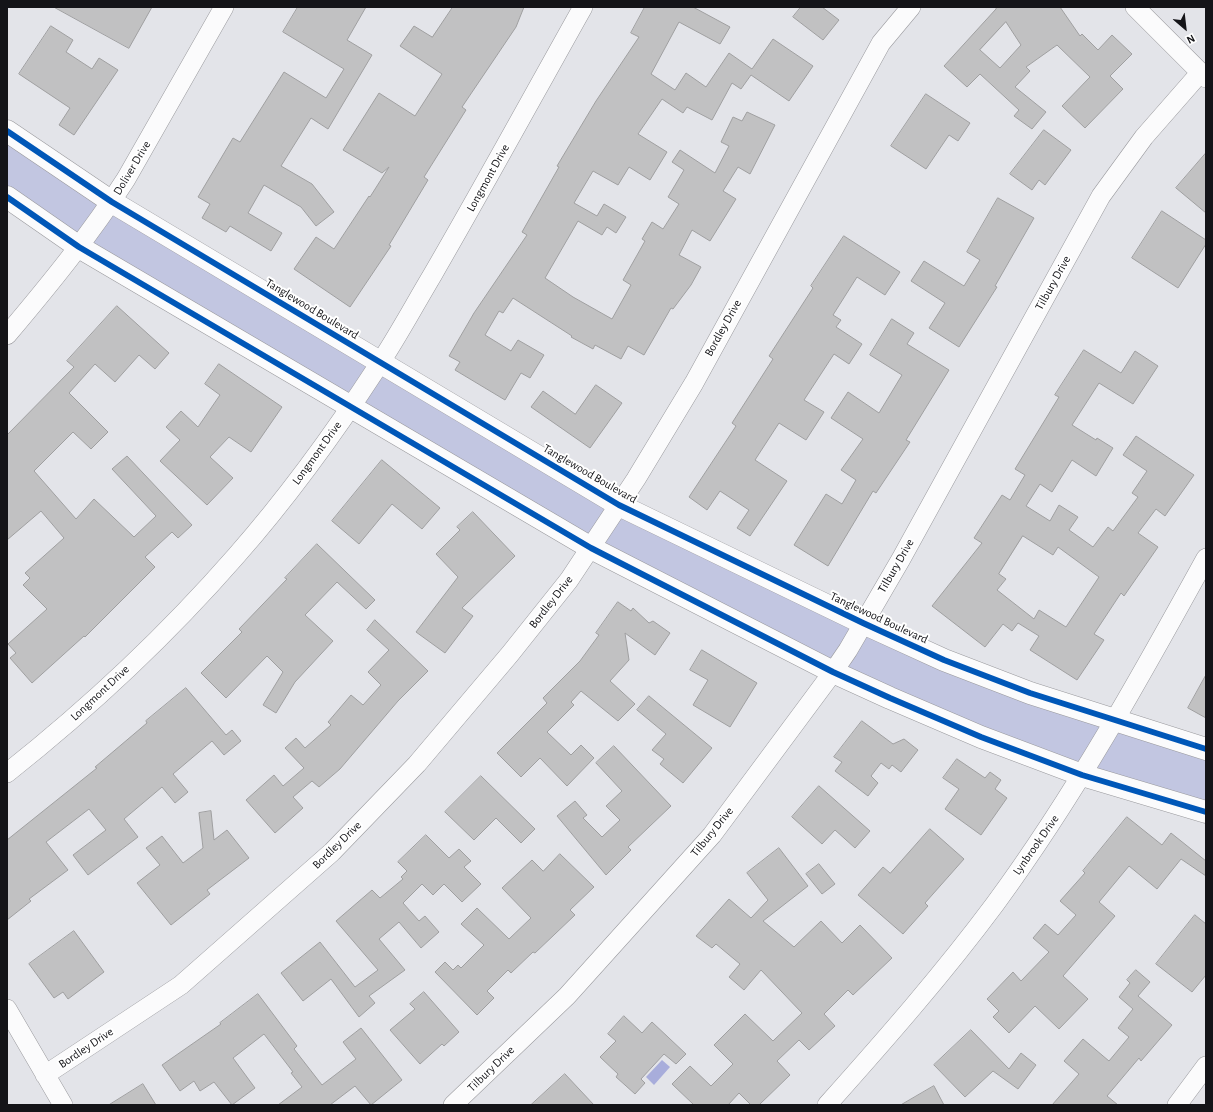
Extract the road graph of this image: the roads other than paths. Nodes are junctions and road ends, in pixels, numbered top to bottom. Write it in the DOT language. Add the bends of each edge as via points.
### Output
graph roads {
  1 [pos="224,7"];
  2 [pos="583,7"];
  3 [pos="911,7"];
  4 [pos="1135,7"];
  5 [pos="1203,76"];
  6 [pos="7,131"];
  7 [pos="7,198"];
  8 [pos="112,202"];
  9 [pos="79,247"];
  10 [pos="7,335"];
  11 [pos="380,363"];
  12 [pos="350,407"];
  13 [pos="619,505"];
  14 [pos="591,548"];
  15 [pos="1206,558"];
  16 [pos="863,623"];
  17 [pos="833,672"];
  18 [pos="1115,721"];
  19 [pos="1206,749"];
  20 [pos="7,774"];
  21 [pos="1082,775"];
  22 [pos="1206,812"];
  23 [pos="7,1009"];
  24 [pos="1206,1066"];
  25 [pos="45,1075"];
  26 [pos="63,1105"];
  27 [pos="453,1105"];
  28 [pos="827,1105"];
  29 [pos="1177,1105"];
  1 -- 8 [label="street, Doliver Drive"];
  2 -- 11 [label="street, Longmont Drive" via="469,212"];
  3 -- 13 [label="street, Bordley Drive" via="881,44 694,383"];
  4 -- 5 [label="street"];
  5 -- 16 [label="street, Tilbury Drive" via="1144,137 1101,196 901,559"];
  6 -- 8 [label="street, Tanglewood Boulevard"];
  7 -- 9 [label="street"];
  8 -- 9 [label="street, Doliver Drive"];
  8 -- 11 [label="street, Tanglewood Boulevard"];
  9 -- 10 [label="street, Doliver Drive"];
  9 -- 12 [label="street"];
  11 -- 12 [label="street, Longmont Drive"];
  11 -- 13 [label="street, Tanglewood Boulevard"];
  12 -- 14 [label="street"];
  12 -- 20 [label="street, Longmont Drive" via="277,507 212,583 132,664"];
  13 -- 14 [label="street, Bordley Drive"];
  13 -- 16 [label="street, Tanglewood Boulevard"];
  14 -- 17 [label="street"];
  14 -- 25 [label="street, Bordley Drive" via="515,648 418,764 332,852 181,985"];
  15 -- 18 [label="street, Lynbrook Drive"];
  16 -- 17 [label="street, Tilbury Drive"];
  16 -- 18 [label="street, Tanglewood Boulevard" via="944,660 1030,693"];
  17 -- 21 [label="street" via="974,734"];
  17 -- 27 [label="street, Tilbury Drive" via="712,835 567,996"];
  18 -- 19 [label="street, Tanglewood Boulevard"];
  18 -- 21 [label="street, Lynbrook Drive"];
  21 -- 22 [label="street"];
  21 -- 28 [label="street, Lynbrook Drive" via="995,904 913,1008"];
  23 -- 25 [label="street"];
  24 -- 29 [label="street"];
  25 -- 26 [label="street"];
}
